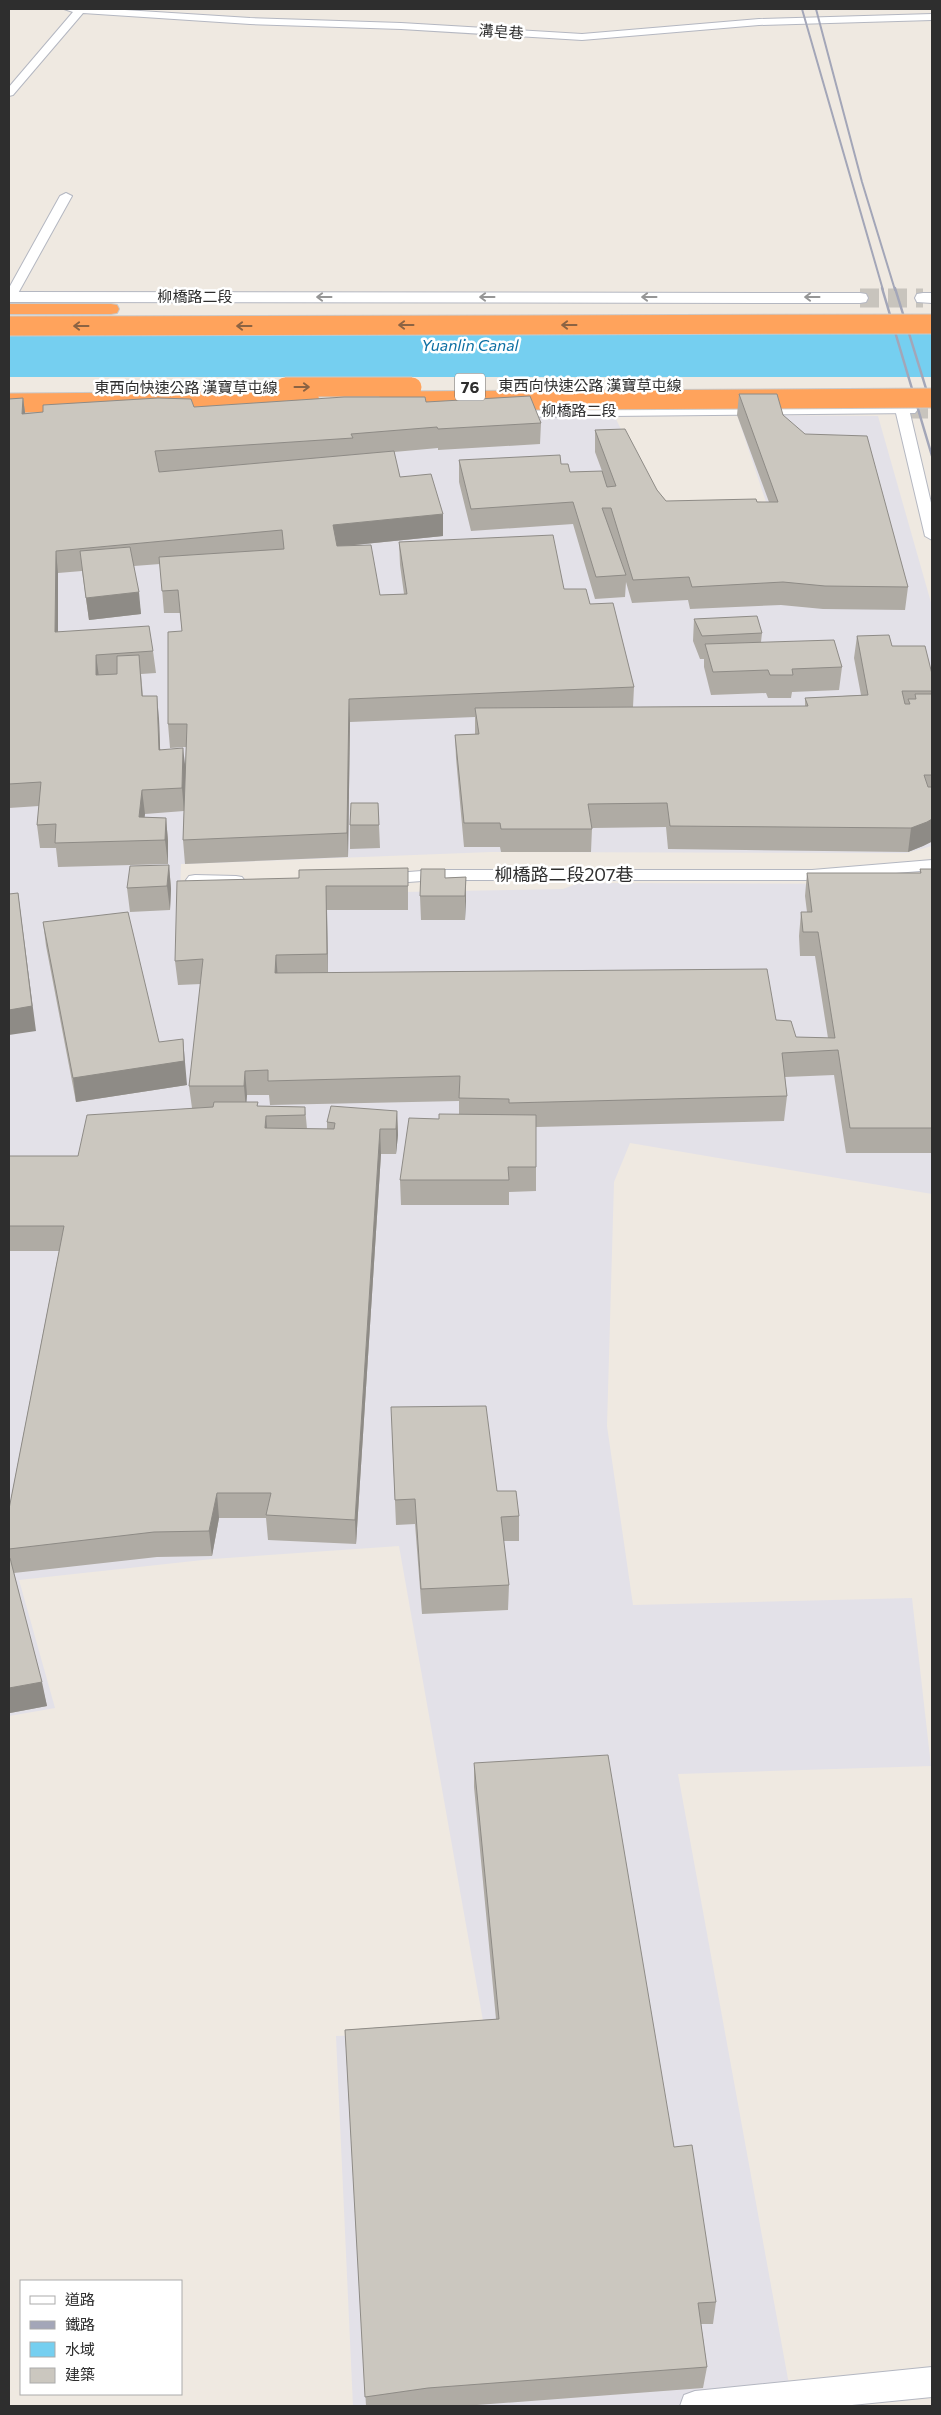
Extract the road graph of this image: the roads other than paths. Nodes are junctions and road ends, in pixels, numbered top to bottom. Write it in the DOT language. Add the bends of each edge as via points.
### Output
graph roads {
  1 [pos="75,9"];
  2 [pos="834,9"];
  3 [pos="932,17"];
  4 [pos="838,21"];
  5 [pos="9,93"];
  6 [pos="66,196"];
  7 [pos="860,298"];
  8 [pos="9,301"];
  9 [pos="932,315"];
  10 [pos="932,324"];
  11 [pos="9,326"];
  12 [pos="932,386"];
  13 [pos="9,388"];
  14 [pos="932,398"];
  15 [pos="9,403"];
  16 [pos="905,409"];
  17 [pos="326,413"];
  18 [pos="376,413"];
  19 [pos="9,415"];
  20 [pos="932,536"];
  21 [pos="932,865"];
  22 [pos="195,880"];
  23 [pos="369,880"];
  24 [pos="253,881"];
  25 [pos="932,2382"];
  26 [pos="695,2406"];
  1 -- 4 [label="lane, 溝皂巷" via="582,37 759,22"];
  1 -- 5 [label="lane"];
  2 -- 4 [label="lane"];
  3 -- 4 [label="lane, 溝皂巷"];
  6 -- 8 [label="lane"];
  7 -- 8 [label="main road, 柳橋路二段, one-way"];
  8 -- 9 [label="highway" via="111,310"];
  10 -- 11 [label="highway, one-way, bridge"];
  13 -- 12 [label="highway, 東西向快速公路 漢寶草屯線 / 76, one-way, bridge"];
  14 -- 15 [label="highway, bridge"];
  16 -- 18 [label="main road, 柳橋路二段"];
  16 -- 20 [label="lane"];
  17 -- 19 [label="main road"];
  21 -- 23 [label="lane, 柳橋路二段207巷" via="812,875 434,875"];
  22 -- 24 [label="lane"];
  25 -- 26 [label="lane"];
}
